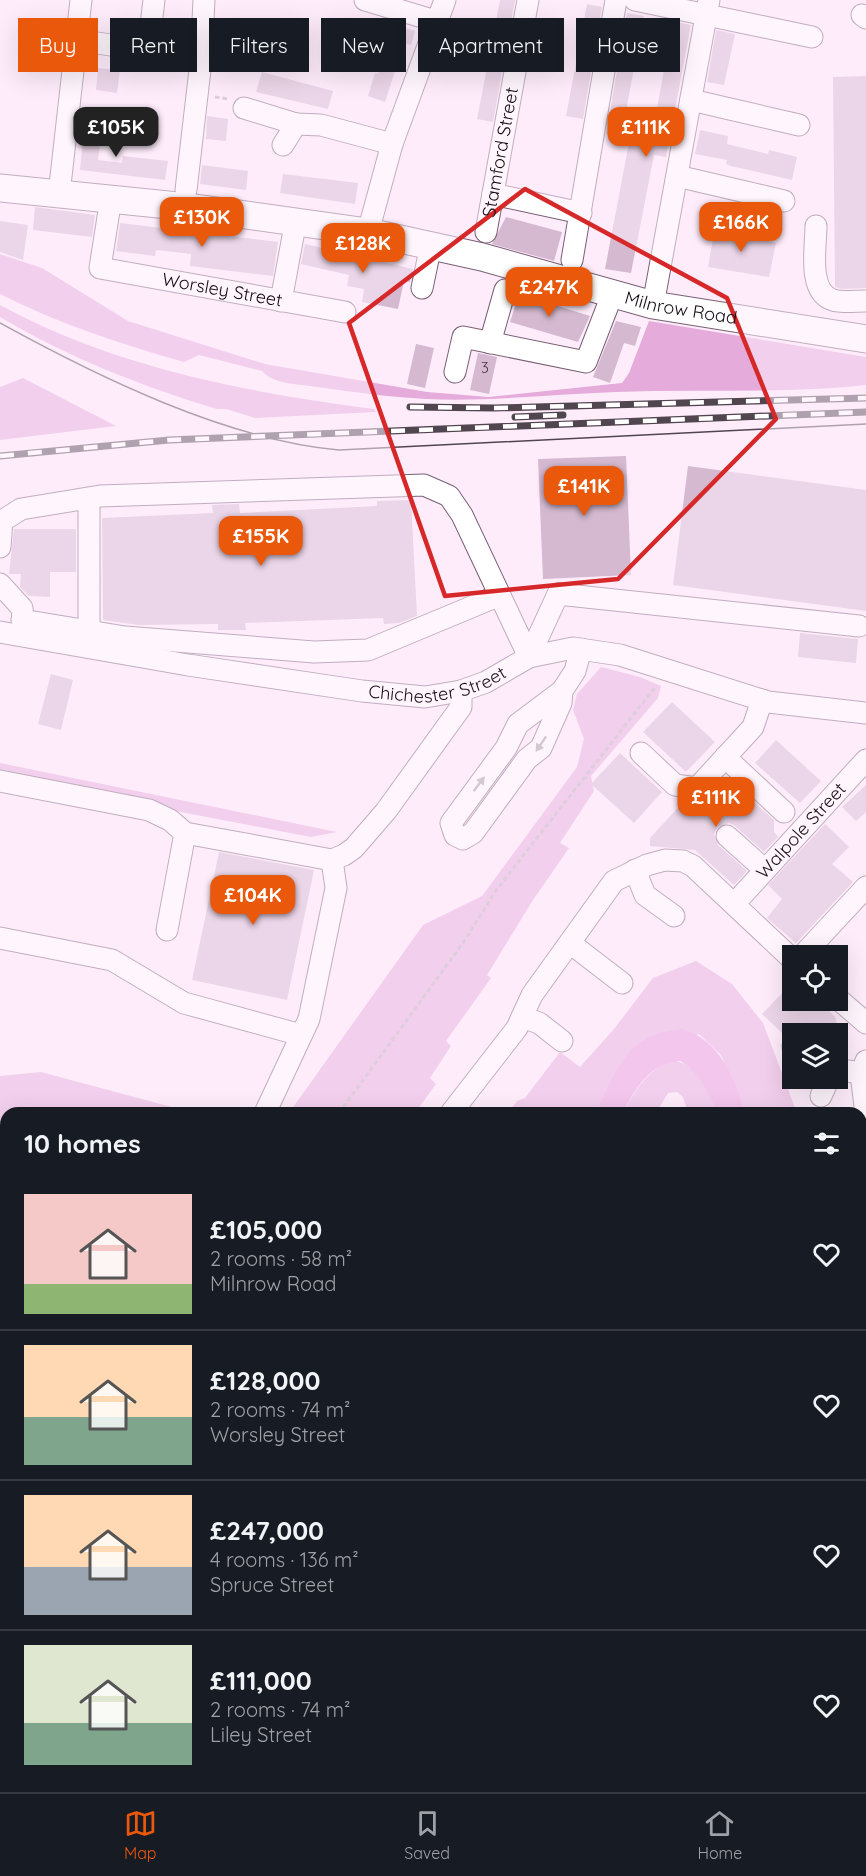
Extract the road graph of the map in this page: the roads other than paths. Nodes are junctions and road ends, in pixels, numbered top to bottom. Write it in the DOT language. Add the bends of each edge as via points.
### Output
graph roads {
  1 [pos="81,0"];
  2 [pos="154,0"];
  3 [pos="204,0"];
  4 [pos="365,0"];
  5 [pos="445,0"];
  6 [pos="528,0"];
  7 [pos="616,0"];
  8 [pos="635,0"];
  9 [pos="708,7"];
  10 [pos="79,18"];
  11 [pos="155,18"];
  12 [pos="426,18"];
  13 [pos="440,18"];
  14 [pos="812,37"];
  15 [pos="197,53"];
  16 [pos="201,53"];
  17 [pos="73,72"];
  18 [pos="420,72"];
  19 [pos="691,100"];
  20 [pos="244,108"];
  21 [pos="296,123"];
  22 [pos="799,125"];
  23 [pos="393,144"];
  24 [pos="283,145"];
  25 [pos="677,176"];
  26 [pos="0,188"];
  27 [pos="186,190"];
  28 [pos="59,194"];
  29 [pos="493,194"];
  30 [pos="111,198"];
  31 [pos="784,201"];
  32 [pos="581,213"];
  33 [pos="296,220"];
  34 [pos="816,226"];
  35 [pos="368,232"];
  36 [pos="486,232"];
  37 [pos="431,245"];
  38 [pos="572,260"];
  39 [pos="422,288"];
  40 [pos="505,290"];
  41 [pos="612,295"];
  42 [pos="281,301"];
  43 [pos="866,301"];
  44 [pos="653,305"];
  45 [pos="345,312"];
  46 [pos="866,339"];
  47 [pos="490,343"];
  48 [pos="455,372"];
  49 [pos="89,498"];
  50 [pos="0,547"];
  51 [pos="0,584"];
  52 [pos="500,595"];
  53 [pos="859,626"];
  54 [pos="23,628"];
  55 [pos="88,630"];
  56 [pos="0,632"];
  57 [pos="581,649"];
  58 [pos="529,657"];
  59 [pos="461,691"];
  60 [pos="562,691"];
  61 [pos="762,700"];
  62 [pos="866,713"];
  63 [pos="641,753"];
  64 [pos="725,757"];
  65 [pos="866,760"];
  66 [pos="0,781"];
  67 [pos="784,812"];
  68 [pos="185,833"];
  69 [pos="727,836"];
  70 [pos="332,860"];
  71 [pos="635,870"];
  72 [pos="765,870"];
  73 [pos="866,887"];
  74 [pos="735,903"];
  75 [pos="674,916"];
  76 [pos="167,930"];
  77 [pos="0,938"];
  78 [pos="570,943"];
  79 [pos="812,945"];
  80 [pos="782,949"];
  81 [pos="622,983"];
  82 [pos="848,1007"];
  83 [pos="522,1017"];
  84 [pos="866,1023"];
  85 [pos="301,1035"];
  86 [pos="562,1041"];
  87 [pos="863,1067"];
  88 [pos="848,1071"];
  89 [pos="865,1104"];
  90 [pos="268,1107"];
  91 [pos="456,1107"];
  1 -- 10 [label="street"];
  2 -- 11 [label="street"];
  3 -- 16 [label="street"];
  4 -- 12 [label="street"];
  5 -- 13 [label="street"];
  6 -- 29 [label="street, Stamford Street"];
  7 -- 32 [label="street"];
  8 -- 9 [label="street"];
  9 -- 14 [label="street"];
  9 -- 19 [label="street"];
  15 -- 16 [label="street"];
  16 -- 27 [label="street"];
  17 -- 28 [label="street"];
  18 -- 23 [label="street"];
  19 -- 22 [label="street"];
  19 -- 25 [label="street"];
  20 -- 21 [label="street"];
  21 -- 23 [label="street" via="321,125"];
  21 -- 24 [label="street"];
  23 -- 35 [label="street"];
  25 -- 31 [label="street"];
  25 -- 44 [label="street"];
  26 -- 28 [label="main road, Milnrow Road"];
  28 -- 30 [label="main road, Milnrow Road"];
  29 -- 32 [label="street"];
  29 -- 36 [label="street, Stamford Street"];
  30 -- 33 [label="main road, Milnrow Road"];
  30 -- 42 [label="street, Worsley Street" via="100,268"];
  32 -- 38 [label="street"];
  33 -- 35 [label="main road, Milnrow Road"];
  33 -- 42 [label="street"];
  34 -- 43 [label="street" via="816,274 823,294 832,300"];
  35 -- 37 [label="main road, Milnrow Road"];
  37 -- 39 [label="street"];
  37 -- 41 [label="main road, Milnrow Road"];
  40 -- 47 [label="street"];
  41 -- 44 [label="main road, Milnrow Road"];
  41 -- 47 [label="street" via="586,362"];
  42 -- 45 [label="street, Worsley Street"];
  44 -- 46 [label="main road, Milnrow Road"];
  47 -- 48 [label="street" via="464,337"];
  49 -- 50 [label="street" via="21,509 2,521"];
  49 -- 52 [label="street" via="424,485 449,496"];
  49 -- 55 [label="street"];
  51 -- 54 [label="street" via="22,608"];
  52 -- 55 [label="street" via="368,650 314,652"];
  52 -- 58 [label="street"];
  53 -- 58 [label="street" via="558,594"];
  54 -- 55 [label="street"];
  54 -- 56 [label="street, Chichester Street"];
  54 -- 59 [label="street, Chichester Street" via="362,691 424,697"];
  57 -- 58 [label="street, Chichester Street"];
  57 -- 60 [label="street" via="576,671"];
  57 -- 61 [label="street, Chichester Street" via="620,655"];
  58 -- 59 [label="street, Chichester Street" via="486,682"];
  59 -- 70 [label="street" via="461,707 386,811 354,848"];
  60 -- 60 [label="street, one-way" via="561,703 541,748 528,759 473,833 463,838 455,835 451,822 506,748 518,724"];
  61 -- 62 [label="street, Chichester Street"];
  61 -- 64 [label="street" via="753,727"];
  63 -- 64 [label="street" via="675,785 688,788 697,788"];
  64 -- 67 [label="street"];
  65 -- 72 [label="street, Walpole Street"];
  66 -- 68 [label="street" via="148,810 170,820"];
  68 -- 70 [label="street"];
  68 -- 76 [label="street"];
  69 -- 72 [label="street"];
  70 -- 85 [label="street" via="336,888 309,1019"];
  71 -- 74 [label="street" via="665,860 683,861"];
  71 -- 75 [label="street" via="645,895"];
  71 -- 78 [label="street" via="614,881"];
  72 -- 74 [label="street, Walpole Street"];
  73 -- 79 [label="street"];
  74 -- 80 [label="street"];
  77 -- 85 [label="street" via="112,960 184,1003"];
  78 -- 81 [label="street"];
  78 -- 83 [label="street" via="532,995"];
  82 -- 84 [label="street"];
  83 -- 86 [label="street" via="539,1023"];
  83 -- 91 [label="street"];
  85 -- 90 [label="street"];
  87 -- 88 [label="street"];
  87 -- 89 [label="street"];
}
